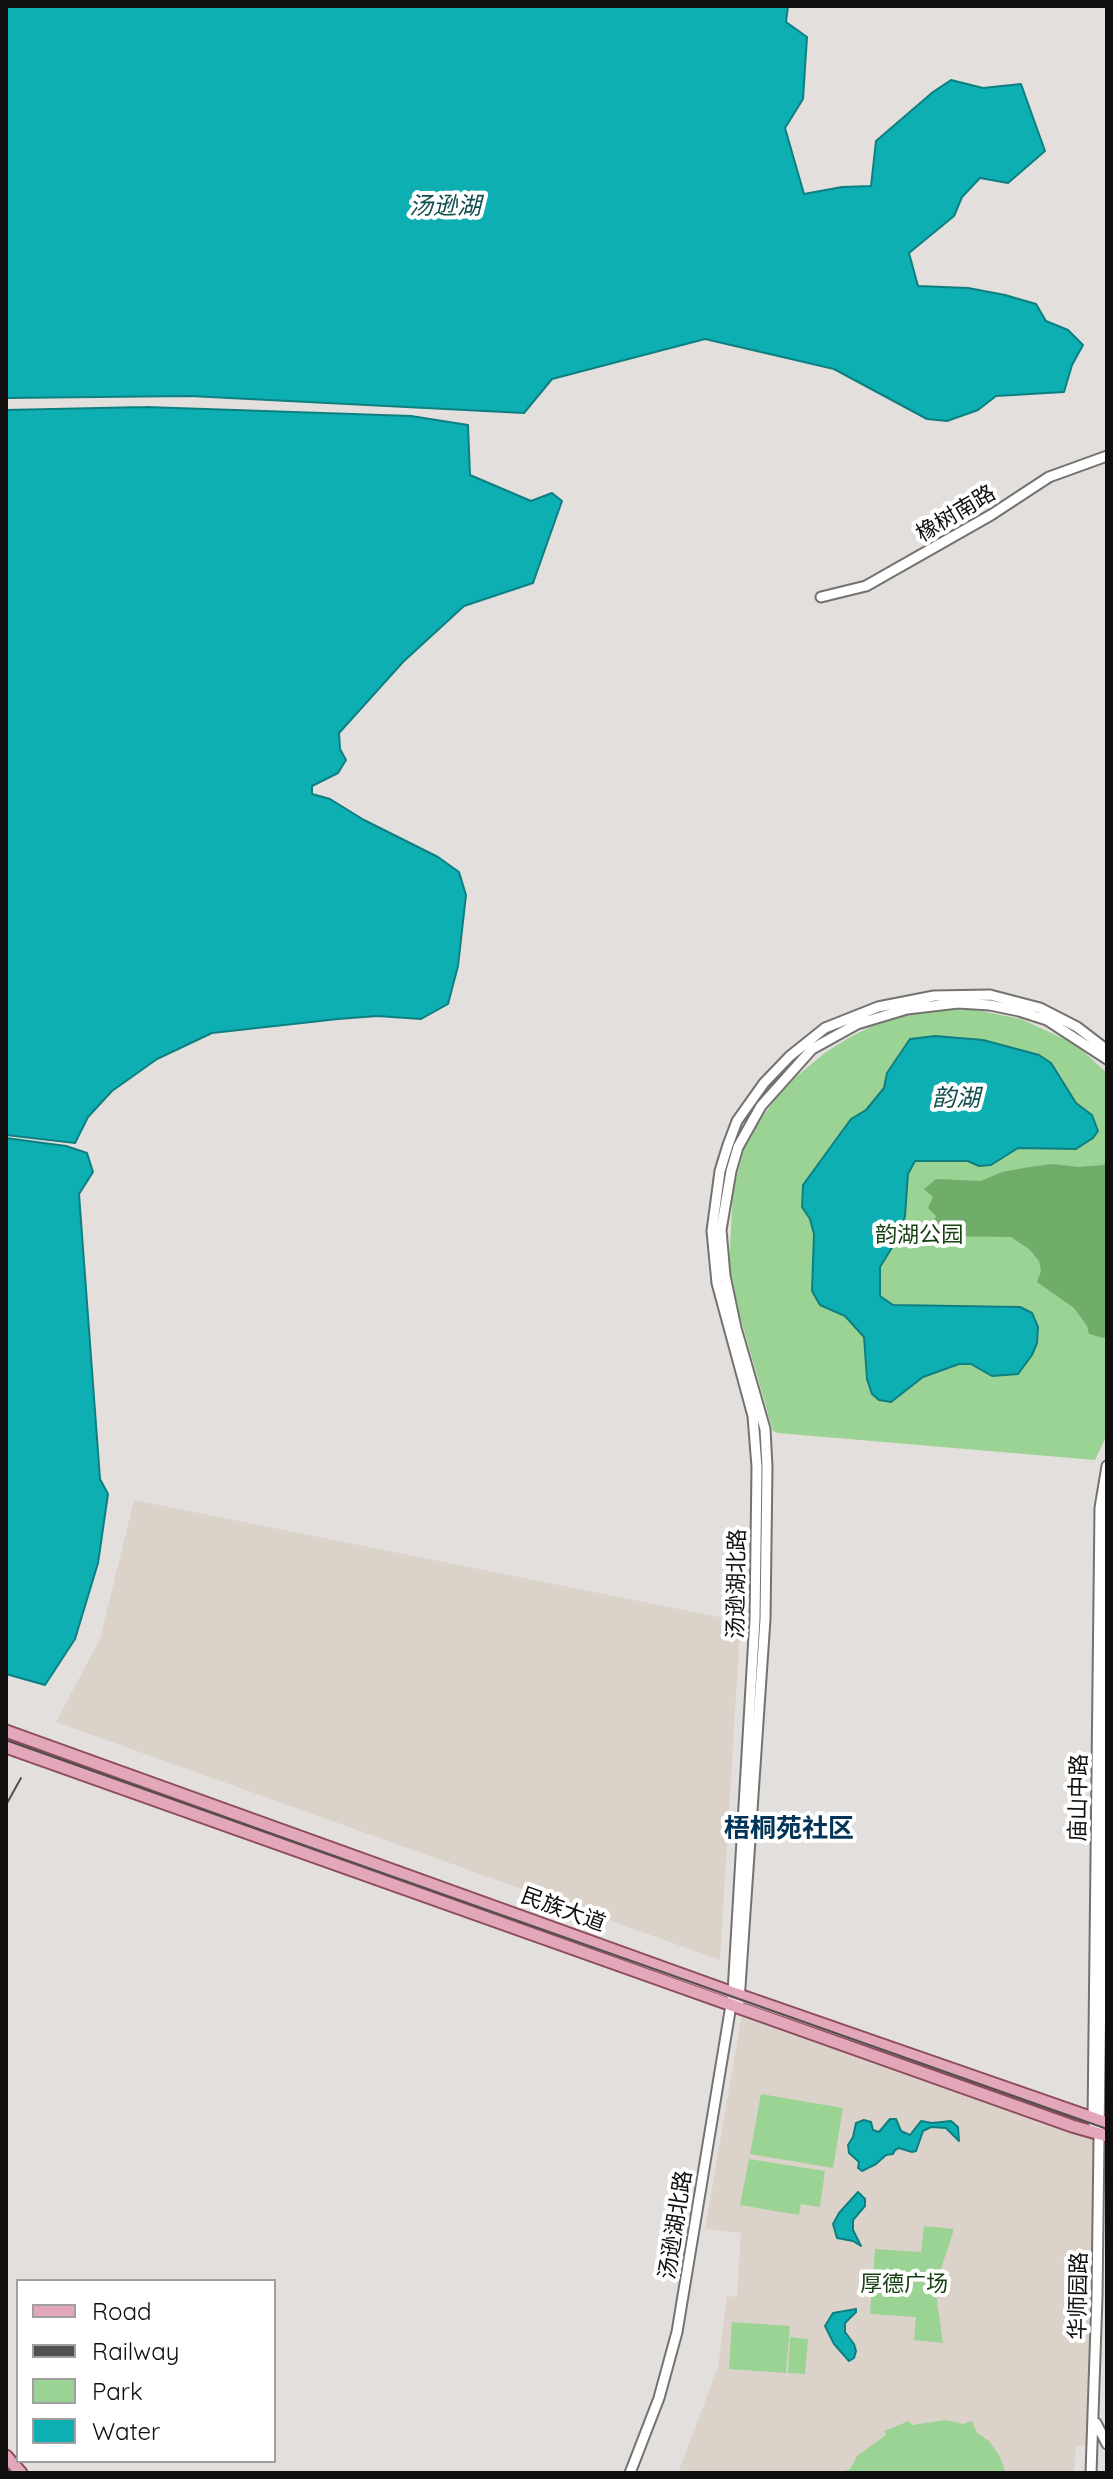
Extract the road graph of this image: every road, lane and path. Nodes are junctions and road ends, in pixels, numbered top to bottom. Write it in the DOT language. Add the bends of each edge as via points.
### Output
graph roads {
  1 [pos="1107,456"];
  2 [pos="821,597"];
  3 [pos="1106,1054"];
  4 [pos="1107,1466"];
  5 [pos="1107,1508"];
  6 [pos="6,1731"];
  7 [pos="6,1747"];
  8 [pos="736,2000"];
  9 [pos="1100,2127"];
  10 [pos="1094,2419"];
  11 [pos="1107,2444"];
  12 [pos="6,2456"];
  13 [pos="21,2473"];
  14 [pos="632,2473"];
  15 [pos="1091,2473"];
  1 -- 2 [label="street, 橡树南路" via="1049,477 866,586"];
  3 -- 8 [label="street, 汤逊湖北路" via="1047,1020 1019,1011 958,1003 907,1009 857,1024 812,1049 761,1106 738,1147 721,1230 736,1328 765,1429 767,1467 765,1619"];
  4 -- 9 [label="street, 庙山中路" via="1100,1508"];
  5 -- 9 [label="street, 庙山中路"];
  6 -- 8 [label="main road, 民族大道"];
  7 -- 8 [label="main road, 民族大道"];
  8 -- 9 [label="main road, 民族大道"];
  8 -- 14 [label="street, 汤逊湖北路" via="677,2332"];
  9 -- 10 [label="street, 华师园路"];
  10 -- 11 [label="street"];
  10 -- 15 [label="street, 华师园路"];
  12 -- 13 [label="main road"];
}
